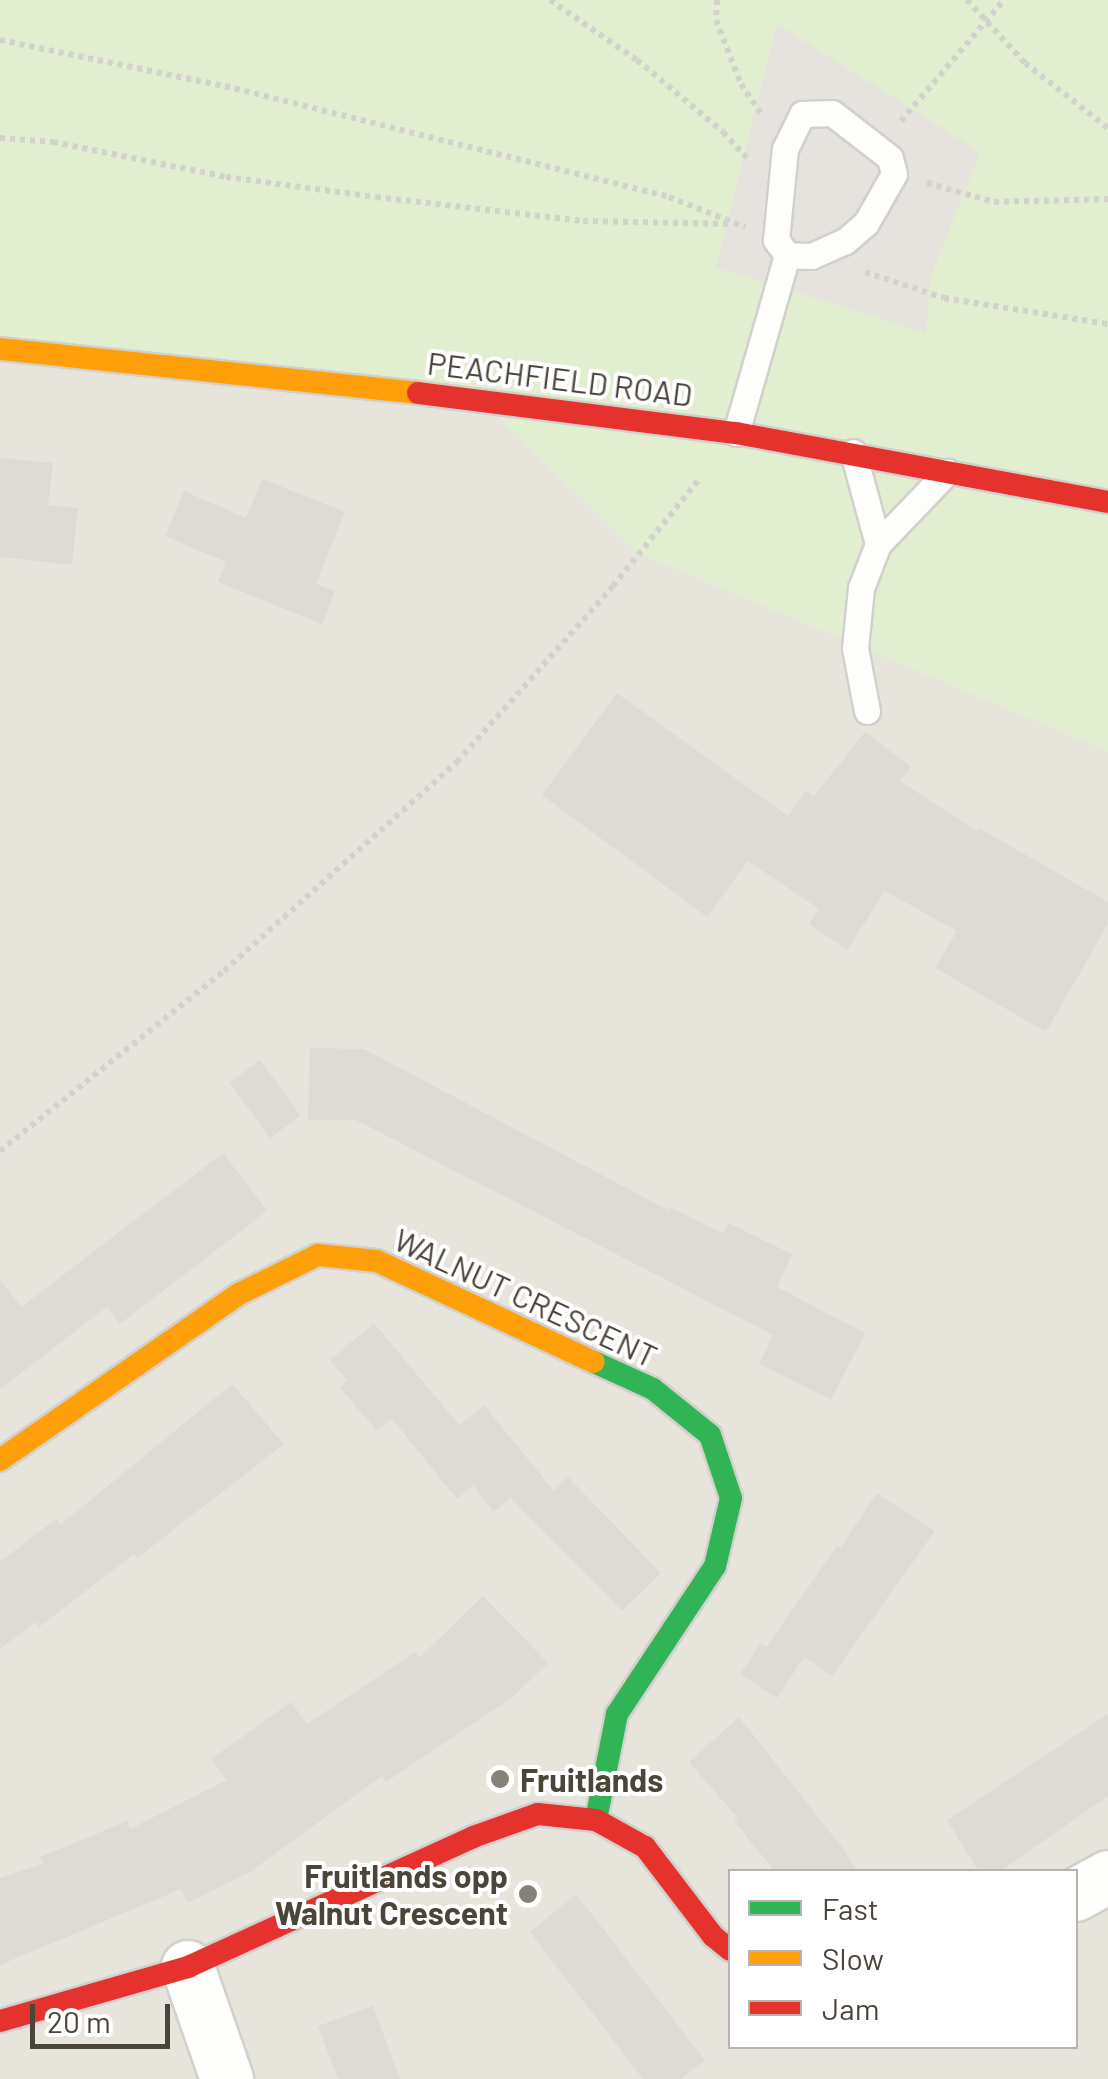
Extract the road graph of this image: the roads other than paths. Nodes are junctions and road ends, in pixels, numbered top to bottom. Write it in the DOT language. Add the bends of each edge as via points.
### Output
graph roads {
  1 [pos="792,250"];
  2 [pos="0,350"];
  3 [pos="736,433"];
  4 [pos="852,452"];
  5 [pos="948,471"];
  6 [pos="1108,502"];
  7 [pos="878,544"];
  8 [pos="867,711"];
  9 [pos="0,1460"];
  10 [pos="596,1820"];
  11 [pos="1108,1876"];
  12 [pos="1078,1895"];
  13 [pos="728,1948"];
  14 [pos="188,1967"];
  15 [pos="0,2020"];
  16 [pos="227,2079"];
  1 -- 1 [label="lane" via="779,187 785,148 802,114 832,113 890,158 894,174 866,223 844,241"];
  1 -- 3 [label="lane"];
  2 -- 3 [label="street, PEACHFIELD ROAD"];
  3 -- 4 [label="street, PEACHFIELD ROAD"];
  4 -- 5 [label="street, PEACHFIELD ROAD"];
  4 -- 7 [label="lane"];
  5 -- 6 [label="street, PEACHFIELD ROAD"];
  5 -- 7 [label="lane"];
  7 -- 8 [label="lane" via="861,588 854,648"];
  9 -- 10 [label="street, WALNUT CRESCENT" via="239,1294 318,1255 377,1261 653,1389 710,1436 731,1498 715,1566 617,1714"];
  10 -- 13 [label="street" via="645,1847"];
  10 -- 14 [label="street" via="538,1814"];
  11 -- 12 [label="street"];
  14 -- 15 [label="street"];
  14 -- 16 [label="street"];
}
